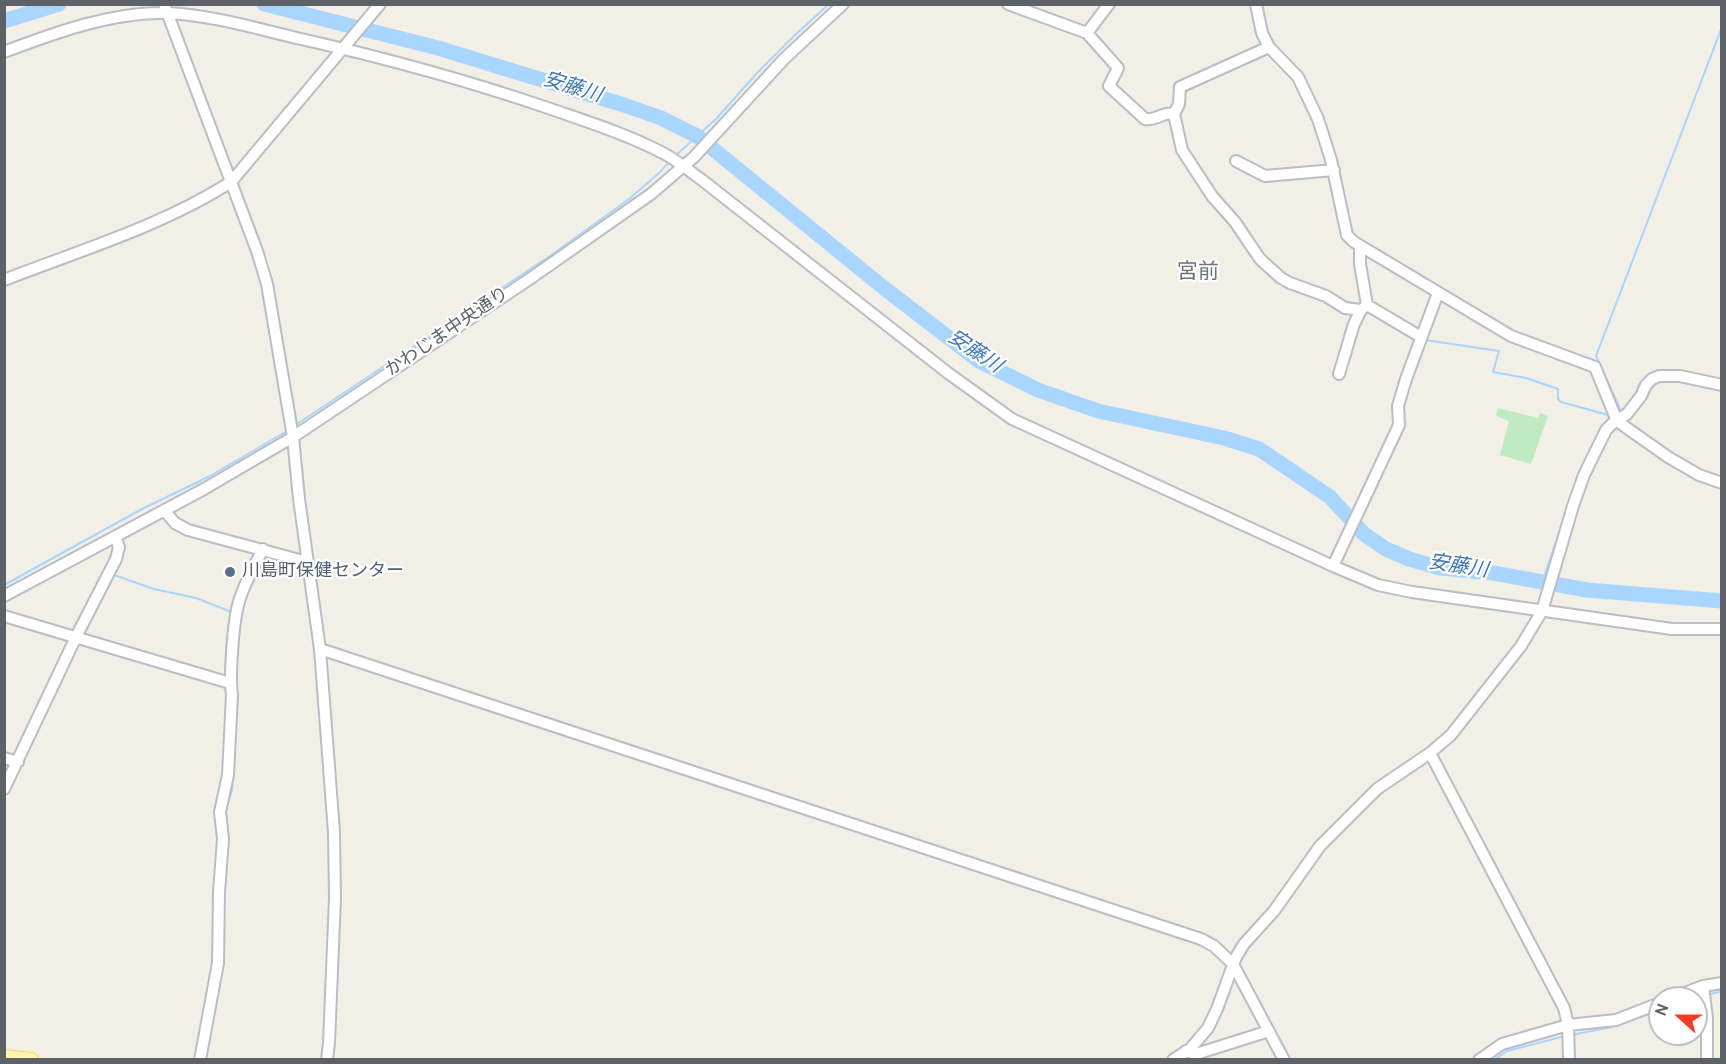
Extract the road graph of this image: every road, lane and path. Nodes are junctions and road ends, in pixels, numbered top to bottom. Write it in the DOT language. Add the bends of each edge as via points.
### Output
graph roads {
  1 [pos="380,4"];
  2 [pos="843,4"];
  3 [pos="1008,4"];
  4 [pos="1109,4"];
  5 [pos="1256,4"];
  6 [pos="165,9"];
  7 [pos="1088,33"];
  8 [pos="1269,47"];
  9 [pos="343,48"];
  10 [pos="4,52"];
  11 [pos="1174,114"];
  12 [pos="1236,161"];
  13 [pos="684,167"];
  14 [pos="1334,170"];
  15 [pos="231,182"];
  16 [pos="1359,246"];
  17 [pos="4,280"];
  18 [pos="1438,293"];
  19 [pos="1364,308"];
  20 [pos="1421,337"];
  21 [pos="1339,374"];
  22 [pos="1722,385"];
  23 [pos="1617,421"];
  24 [pos="293,437"];
  25 [pos="1722,483"];
  26 [pos="164,510"];
  27 [pos="116,537"];
  28 [pos="263,549"];
  29 [pos="308,562"];
  30 [pos="1333,566"];
  31 [pos="4,596"];
  32 [pos="1542,611"];
  33 [pos="4,616"];
  34 [pos="1722,629"];
  35 [pos="76,637"];
  36 [pos="320,649"];
  37 [pos="230,683"];
  38 [pos="1430,753"];
  39 [pos="4,758"];
  40 [pos="18,762"];
  41 [pos="4,789"];
  42 [pos="1233,964"];
  43 [pos="1722,983"];
  44 [pos="1703,986"];
  45 [pos="1648,1008"];
  46 [pos="1568,1025"];
  47 [pos="1269,1031"];
  48 [pos="1186,1051"];
  49 [pos="4,1057"];
  50 [pos="31,1059"];
  51 [pos="200,1059"];
  52 [pos="327,1059"];
  53 [pos="1173,1059"];
  54 [pos="1284,1059"];
  55 [pos="1479,1059"];
  56 [pos="1569,1059"];
  1 -- 9 [label="street"];
  2 -- 13 [label="street, かわじま中央通り" via="784,59"];
  3 -- 7 [label="street"];
  4 -- 7 [label="street"];
  5 -- 8 [label="street"];
  6 -- 9 [label="street"];
  6 -- 10 [label="street" via="88,25"];
  6 -- 15 [label="street"];
  7 -- 11 [label="street" via="1118,68 1109,86 1138,114 1150,120"];
  8 -- 11 [label="street" via="1180,87"];
  8 -- 14 [label="street" via="1298,77 1318,118"];
  9 -- 13 [label="street" via="521,99 629,137 663,152"];
  9 -- 15 [label="street"];
  11 -- 19 [label="street" via="1182,150 1260,259 1281,278 1345,308"];
  12 -- 14 [label="street" via="1265,176"];
  13 -- 24 [label="street, かわじま中央通り" via="568,253"];
  13 -- 30 [label="street" via="1000,412"];
  14 -- 16 [label="street" via="1347,235"];
  15 -- 17 [label="street" via="168,218"];
  15 -- 24 [label="street" via="267,284"];
  16 -- 18 [label="street"];
  16 -- 19 [label="street"];
  18 -- 20 [label="street"];
  18 -- 23 [label="street" via="1511,336 1595,367"];
  19 -- 20 [label="street"];
  19 -- 21 [label="street" via="1354,324"];
  20 -- 30 [label="street" via="1398,406 1400,425"];
  22 -- 23 [label="street" via="1659,376 1646,385 1627,414"];
  23 -- 25 [label="street" via="1668,457"];
  23 -- 32 [label="street" via="1606,430 1584,475"];
  24 -- 26 [label="street, かわじま中央通り"];
  24 -- 29 [label="street"];
  26 -- 27 [label="street, かわじま中央通り"];
  26 -- 28 [label="street" via="188,530"];
  27 -- 31 [label="street, かわじま中央通り"];
  27 -- 35 [label="street" via="116,559"];
  28 -- 29 [label="street"];
  28 -- 37 [label="street" via="238,604"];
  29 -- 36 [label="street"];
  30 -- 32 [label="street" via="1400,590"];
  32 -- 34 [label="street" via="1672,629"];
  32 -- 38 [label="street" via="1521,646 1467,717"];
  33 -- 35 [label="street"];
  35 -- 37 [label="street"];
  35 -- 40 [label="street"];
  36 -- 42 [label="street" via="1201,939"];
  36 -- 52 [label="street" via="334,832"];
  37 -- 51 [label="street" via="228,776 220,812 223,839 218,963"];
  38 -- 42 [label="street" via="1377,789 1329,837 1244,944"];
  38 -- 46 [label="street" via="1564,1008"];
  39 -- 40 [label="street"];
  40 -- 41 [label="street"];
  42 -- 47 [label="street"];
  42 -- 48 [label="street" via="1208,1028"];
  43 -- 44 [label="street"];
  45 -- 46 [label="street" via="1616,1020"];
  46 -- 55 [label="street" via="1502,1044"];
  46 -- 56 [label="street"];
  47 -- 48 [label="street" via="1196,1054"];
  47 -- 54 [label="street"];
  48 -- 53 [label="street"];
  49 -- 50 [label="main road"];
}
